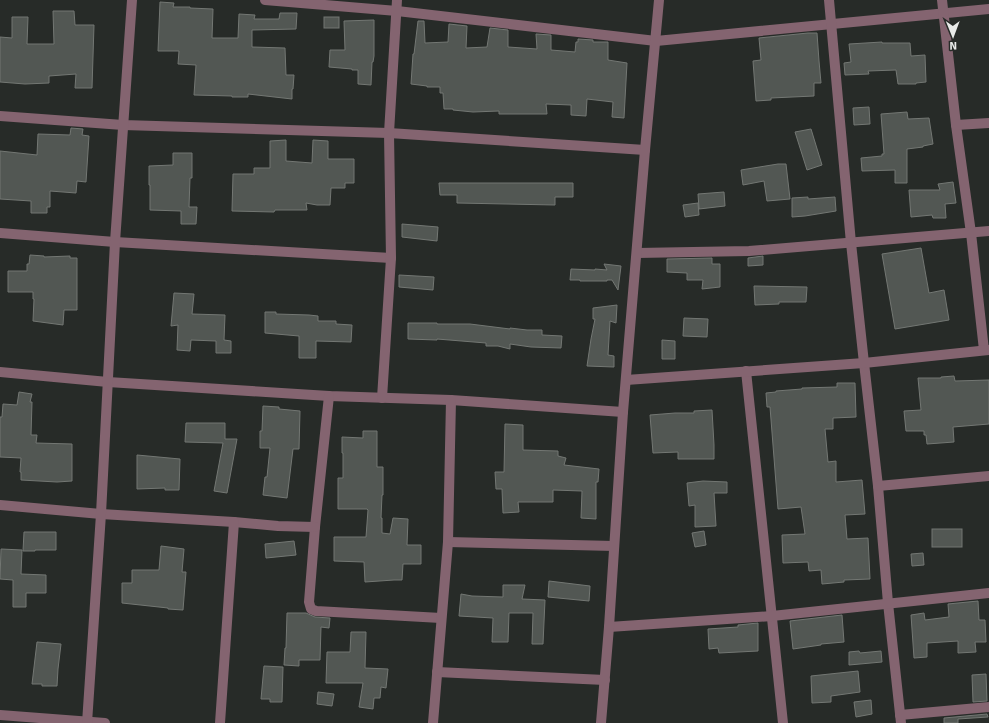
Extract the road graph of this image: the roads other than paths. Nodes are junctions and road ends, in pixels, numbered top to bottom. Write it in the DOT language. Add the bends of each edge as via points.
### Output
graph roads {
  1 [pos="132,0"];
  2 [pos="266,0"];
  3 [pos="397,0"];
  4 [pos="659,0"];
  5 [pos="829,0"];
  6 [pos="942,0"];
  7 [pos="989,9"];
  8 [pos="397,11"];
  9 [pos="944,14"];
  10 [pos="831,24"];
  11 [pos="656,41"];
  12 [pos="0,116"];
  13 [pos="989,123"];
  14 [pos="123,125"];
  15 [pos="956,126"];
  16 [pos="389,133"];
  17 [pos="645,150"];
  18 [pos="989,231"];
  19 [pos="971,233"];
  20 [pos="0,234"];
  21 [pos="115,242"];
  22 [pos="851,243"];
  23 [pos="637,253"];
  24 [pos="391,258"];
  25 [pos="987,350"];
  26 [pos="864,363"];
  27 [pos="746,371"];
  28 [pos="0,372"];
  29 [pos="626,380"];
  30 [pos="108,382"];
  31 [pos="329,396"];
  32 [pos="382,398"];
  33 [pos="451,400"];
  34 [pos="623,412"];
  35 [pos="989,476"];
  36 [pos="878,486"];
  37 [pos="0,505"];
  38 [pos="101,514"];
  39 [pos="234,522"];
  40 [pos="315,527"];
  41 [pos="448,542"];
  42 [pos="614,546"];
  43 [pos="989,593"];
  44 [pos="888,603"];
  45 [pos="772,616"];
  46 [pos="441,618"];
  47 [pos="609,628"];
  48 [pos="437,672"];
  49 [pos="605,680"];
  50 [pos="989,707"];
  51 [pos="0,715"];
  52 [pos="900,719"];
  53 [pos="87,722"];
  54 [pos="105,723"];
  55 [pos="220,723"];
  56 [pos="433,723"];
  57 [pos="601,723"];
  58 [pos="783,723"];
  1 -- 14 [label="street"];
  2 -- 8 [label="street"];
  3 -- 8 [label="street"];
  4 -- 11 [label="street"];
  5 -- 10 [label="street"];
  6 -- 9 [label="street"];
  7 -- 9 [label="street"];
  8 -- 11 [label="street"];
  8 -- 16 [label="street"];
  9 -- 10 [label="street"];
  9 -- 15 [label="street"];
  10 -- 11 [label="street"];
  10 -- 22 [label="street"];
  11 -- 17 [label="street"];
  12 -- 14 [label="street"];
  13 -- 15 [label="street"];
  14 -- 16 [label="street"];
  14 -- 21 [label="street"];
  15 -- 19 [label="street"];
  16 -- 17 [label="street"];
  16 -- 24 [label="street"];
  17 -- 23 [label="street"];
  18 -- 19 [label="street"];
  19 -- 22 [label="street"];
  19 -- 25 [label="street"];
  20 -- 21 [label="street"];
  21 -- 24 [label="street"];
  21 -- 30 [label="street"];
  22 -- 23 [label="street" via="749,251"];
  22 -- 26 [label="street"];
  23 -- 29 [label="street"];
  24 -- 32 [label="street"];
  25 -- 26 [label="street"];
  26 -- 27 [label="street"];
  26 -- 36 [label="street"];
  27 -- 29 [label="street"];
  27 -- 45 [label="street"];
  28 -- 30 [label="street"];
  29 -- 34 [label="street"];
  30 -- 31 [label="street"];
  30 -- 38 [label="street"];
  31 -- 32 [label="street"];
  31 -- 40 [label="street"];
  32 -- 33 [label="street"];
  33 -- 34 [label="street"];
  33 -- 41 [label="street"];
  34 -- 42 [label="street"];
  35 -- 36 [label="street"];
  36 -- 44 [label="street"];
  37 -- 38 [label="street"];
  38 -- 39 [label="street"];
  38 -- 53 [label="street"];
  39 -- 40 [label="street"];
  39 -- 55 [label="street"];
  40 -- 46 [label="street" via="309,602 311,609"];
  41 -- 42 [label="street"];
  41 -- 46 [label="street"];
  42 -- 47 [label="street"];
  43 -- 44 [label="street"];
  44 -- 45 [label="street"];
  44 -- 52 [label="street"];
  45 -- 47 [label="street"];
  45 -- 58 [label="street"];
  46 -- 48 [label="street"];
  47 -- 49 [label="street"];
  48 -- 49 [label="street"];
  48 -- 56 [label="street"];
  49 -- 57 [label="street"];
  50 -- 52 [label="street"];
  51 -- 53 [label="street"];
  53 -- 54 [label="street"];
}
